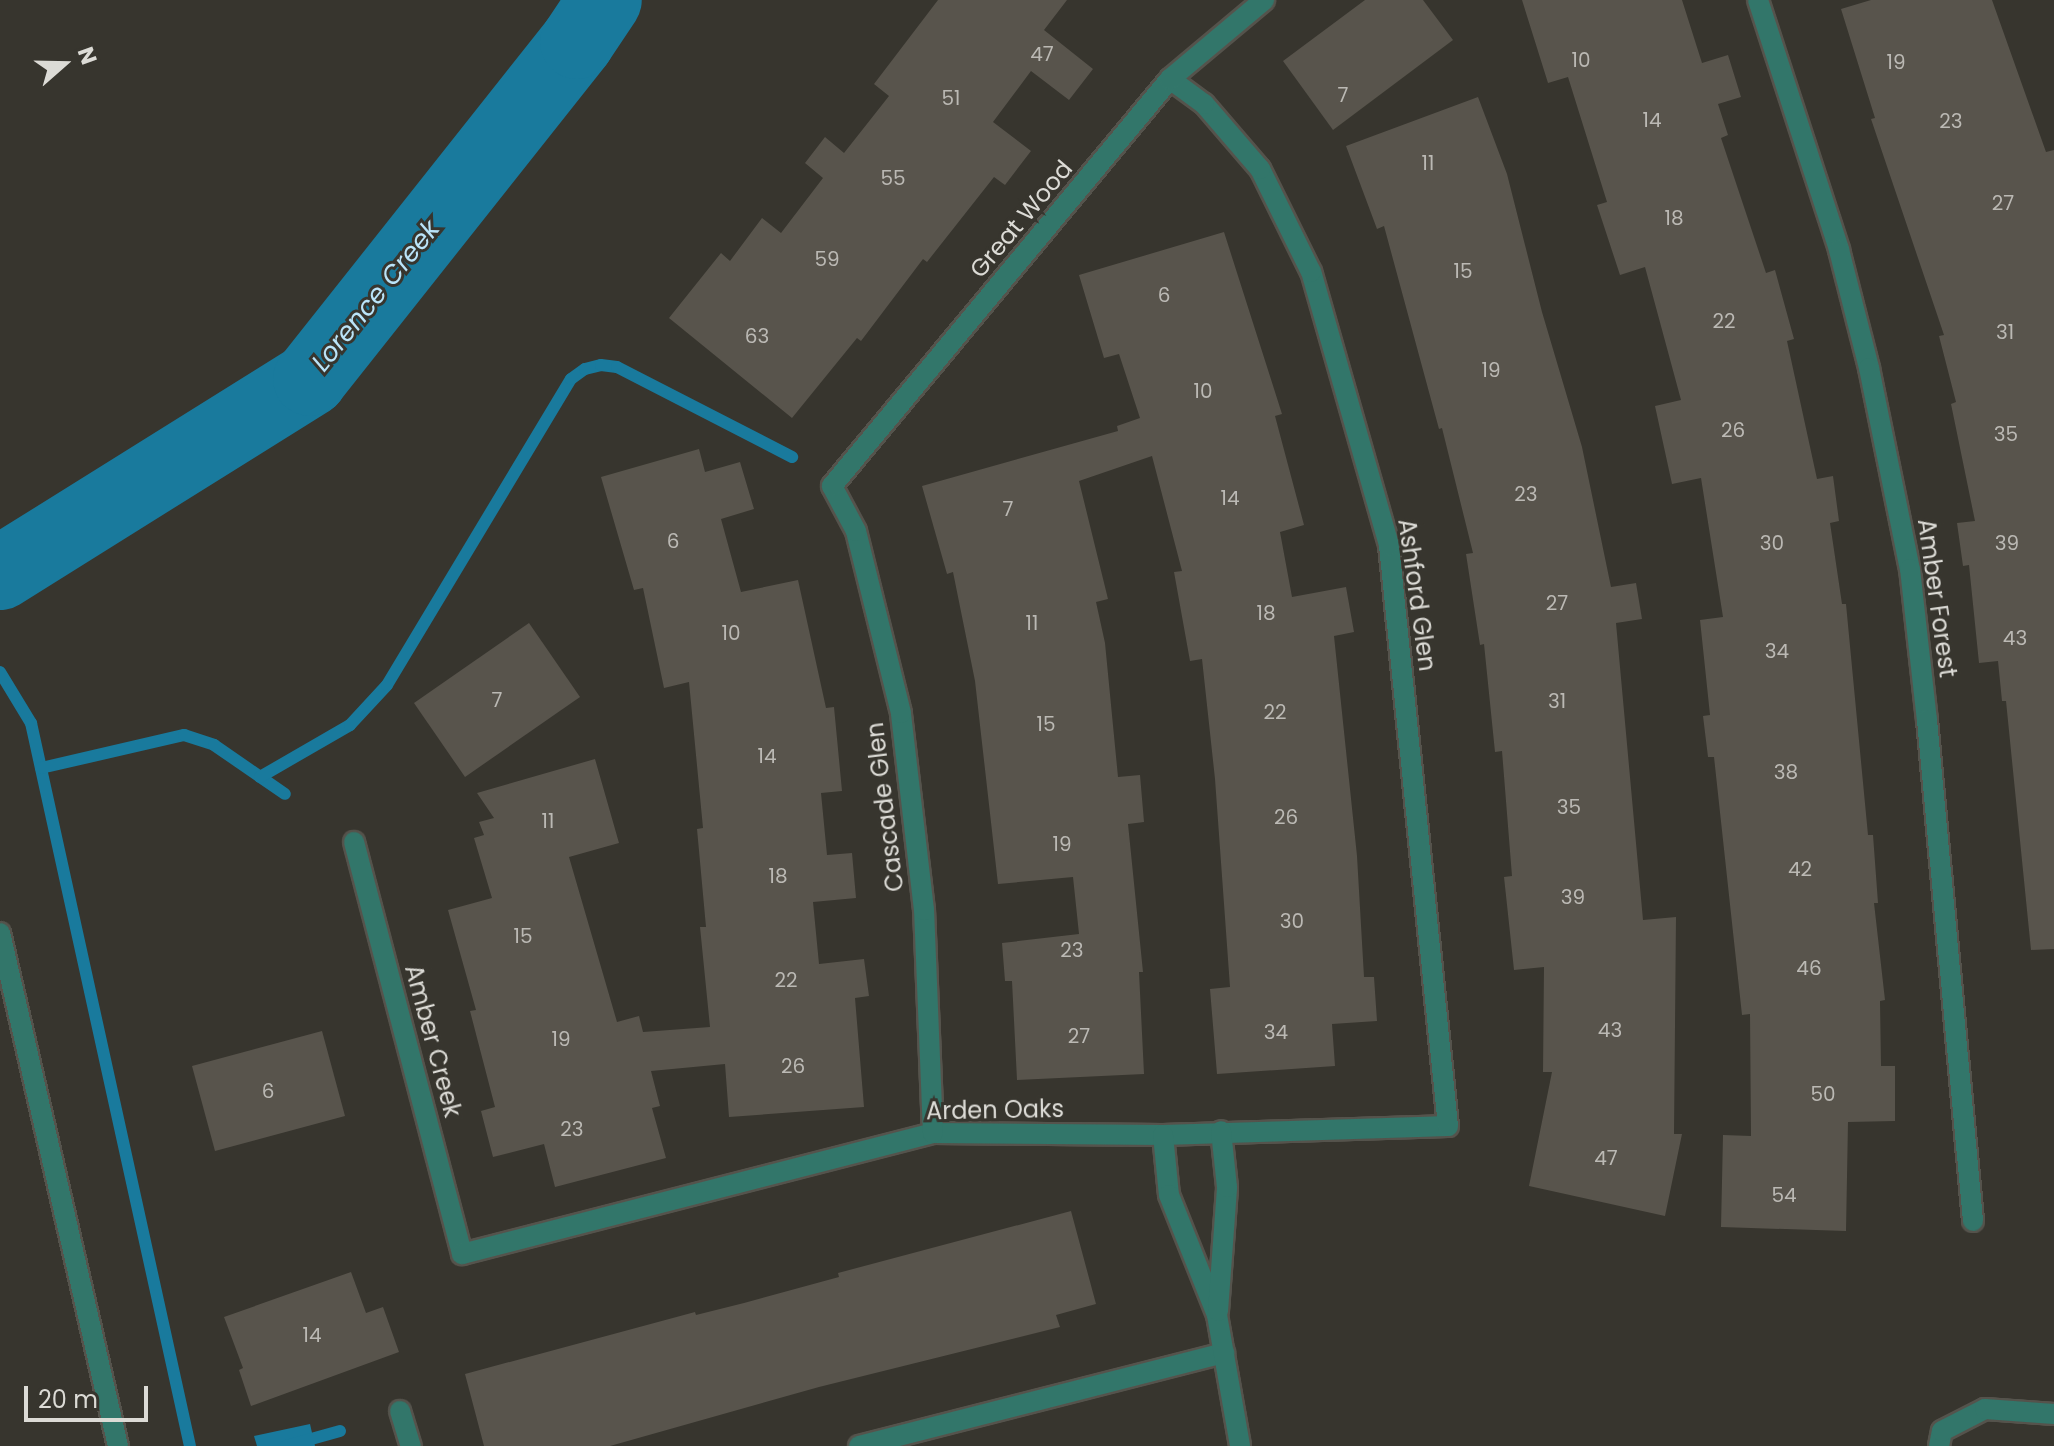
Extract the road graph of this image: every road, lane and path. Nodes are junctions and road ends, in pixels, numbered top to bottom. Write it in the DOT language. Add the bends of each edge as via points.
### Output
graph roads {
  1 [pos="1264,0"];
  2 [pos="1758,0"];
  3 [pos="1170,79"];
  4 [pos="832,486"];
  5 [pos="354,842"];
  6 [pos="0,933"];
  7 [pos="1448,1126"];
  8 [pos="1221,1131"];
  9 [pos="933,1133"];
  10 [pos="1163,1135"];
  11 [pos="1973,1221"];
  12 [pos="462,1254"];
  13 [pos="1217,1315"];
  14 [pos="1224,1353"];
  15 [pos="400,1411"];
  16 [pos="2054,1414"];
  17 [pos="118,1446"];
  18 [pos="411,1446"];
  19 [pos="859,1446"];
  20 [pos="1240,1446"];
  21 [pos="1939,1446"];
  1 -- 3 [label="street, Great Wood"];
  2 -- 11 [label="street, Amber Forest" via="1839,250 1910,569"];
  3 -- 4 [label="street, Great Wood"];
  3 -- 7 [label="street, Ashford Glen" via="1204,104 1260,169 1311,272 1385,531"];
  4 -- 9 [label="street, Cascade Glen" via="856,531 901,713 924,910"];
  5 -- 12 [label="street, Amber Creek"];
  6 -- 17 [label="street"];
  7 -- 8 [label="street, Arden Oaks"];
  8 -- 10 [label="street, Arden Oaks"];
  8 -- 13 [label="street" via="1227,1187"];
  9 -- 10 [label="street, Arden Oaks"];
  9 -- 12 [label="street, Arden Oaks"];
  10 -- 13 [label="street" via="1169,1195"];
  13 -- 14 [label="street"];
  14 -- 19 [label="street"];
  14 -- 20 [label="street"];
  15 -- 18 [label="street"];
  16 -- 21 [label="street" via="1985,1409 1942,1431"];
}
